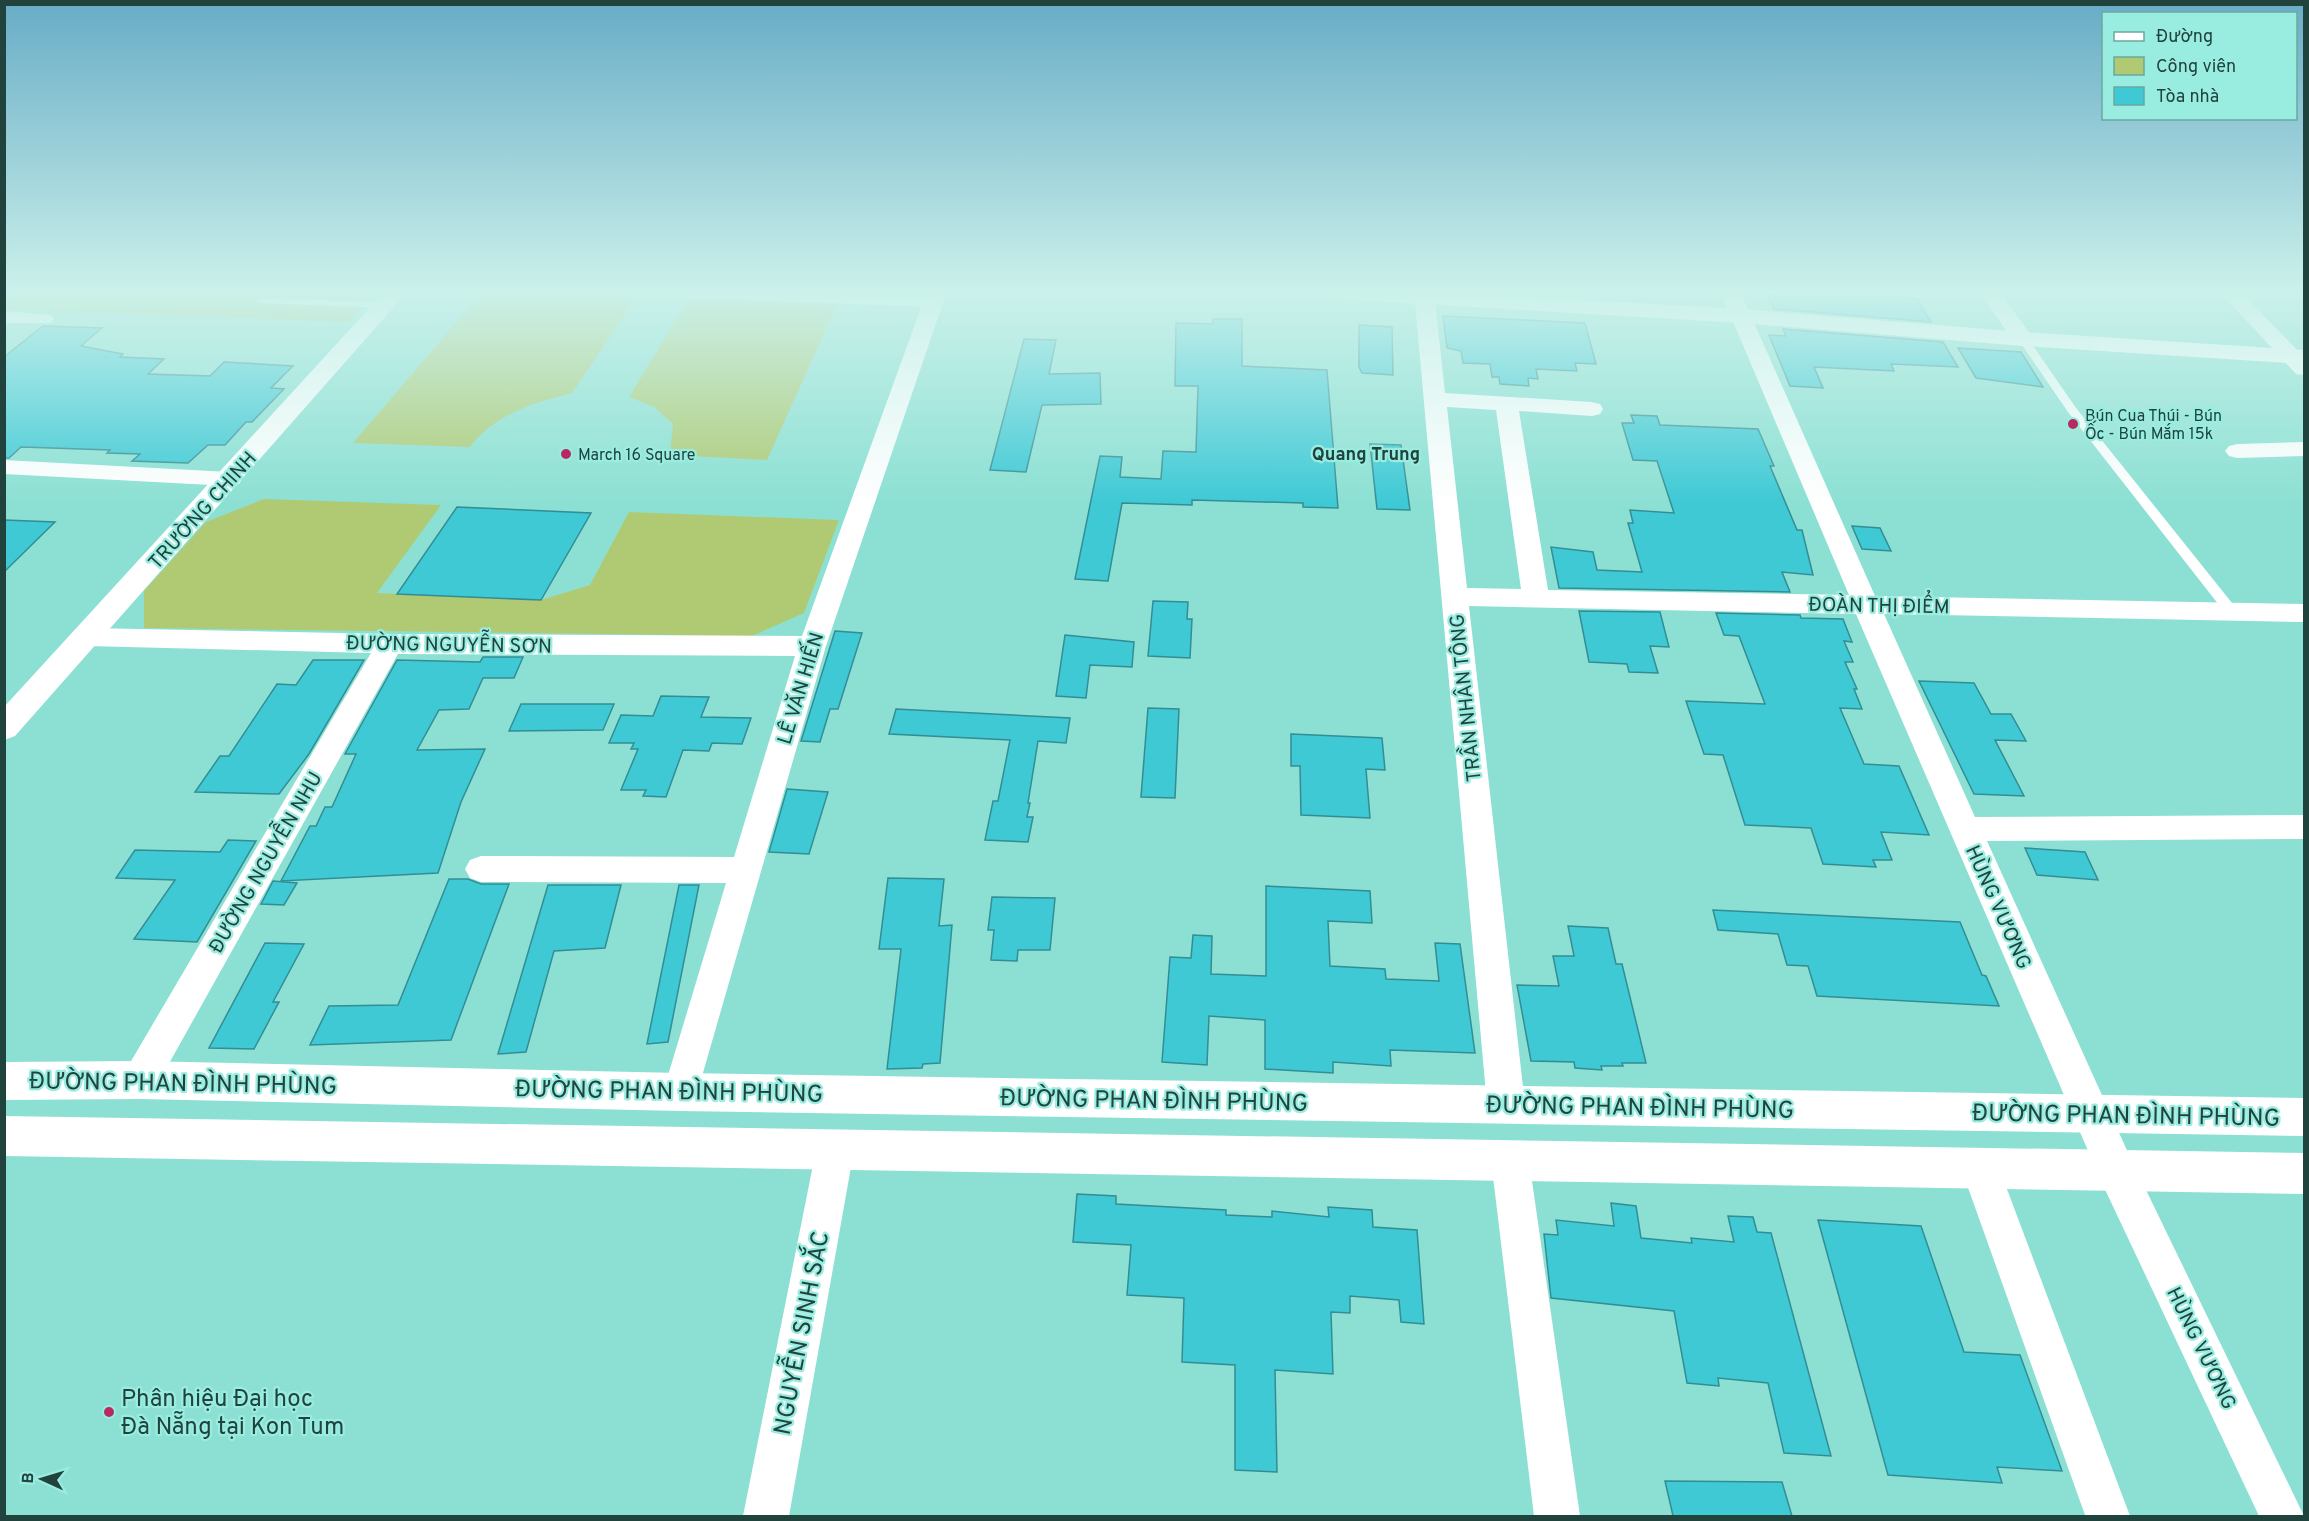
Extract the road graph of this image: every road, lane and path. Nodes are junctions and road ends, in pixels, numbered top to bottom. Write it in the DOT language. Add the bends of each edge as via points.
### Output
graph roads {
  1 [pos="334,362"];
  2 [pos="912,362"];
  3 [pos="1430,362"];
  4 [pos="1761,362"];
  5 [pos="2039,362"];
  6 [pos="1434,399"];
  7 [pos="1506,403"];
  8 [pos="1592,409"];
  9 [pos="2304,449"];
  10 [pos="2236,451"];
  11 [pos="4,467"];
  12 [pos="230,479"];
  13 [pos="1454,597"];
  14 [pos="1536,598"];
  15 [pos="1866,605"];
  16 [pos="2231,611"];
  17 [pos="2304,613"];
  18 [pos="87,637"];
  19 [pos="390,644"];
  20 [pos="812,646"];
  21 [pos="4,728"];
  22 [pos="2304,827"];
  23 [pos="1965,829"];
  24 [pos="481,869"];
  25 [pos="746,870"];
  26 [pos="140,1080"];
  27 [pos="4,1082"];
  28 [pos="681,1092"];
  29 [pos="1506,1105"];
  30 [pos="2092,1114"];
  31 [pos="2304,1118"];
  32 [pos="4,1136"];
  33 [pos="836,1150"];
  34 [pos="1510,1160"];
  35 [pos="1980,1168"];
  36 [pos="2116,1170"];
  37 [pos="2304,1174"];
  38 [pos="2108,1515"];
  39 [pos="766,1516"];
  40 [pos="1557,1516"];
  41 [pos="2282,1516"];
  1 -- 12 [label="main road, TRƯỜNG CHINH"];
  2 -- 20 [label="street, LÊ VĂN HIẾN"];
  3 -- 6 [label="street, TRẦN NHÂN TÔNG"];
  4 -- 15 [label="street, HÙNG VƯƠNG"];
  5 -- 16 [label="lane" via="2072,410"];
  6 -- 7 [label="street"];
  6 -- 13 [label="street, TRẦN NHÂN TÔNG"];
  7 -- 8 [label="street"];
  7 -- 14 [label="street"];
  9 -- 10 [label="street"];
  11 -- 12 [label="street"];
  12 -- 18 [label="main road, TRƯỜNG CHINH"];
  13 -- 14 [label="street, ĐOÀN THỊ ĐIỂM"];
  13 -- 29 [label="street, TRẦN NHÂN TÔNG"];
  14 -- 15 [label="street, ĐOÀN THỊ ĐIỂM"];
  15 -- 16 [label="street, ĐOÀN THỊ ĐIỂM"];
  15 -- 23 [label="street, HÙNG VƯƠNG"];
  16 -- 17 [label="street, ĐOÀN THỊ ĐIỂM"];
  18 -- 19 [label="street, ĐƯỜNG NGUYỄN SƠN"];
  18 -- 21 [label="main road, TRƯỜNG CHINH"];
  19 -- 20 [label="street, ĐƯỜNG NGUYỄN SƠN"];
  19 -- 26 [label="street, ĐƯỜNG NGUYỄN NHU"];
  20 -- 25 [label="street, LÊ VĂN HIẾN"];
  22 -- 23 [label="street"];
  23 -- 30 [label="street, HÙNG VƯƠNG"];
  24 -- 25 [label="street"];
  25 -- 28 [label="street, LÊ VĂN HIẾN"];
  26 -- 27 [label="main road, ĐƯỜNG PHAN ĐÌNH PHÙNG"];
  26 -- 28 [label="main road, ĐƯỜNG PHAN ĐÌNH PHÙNG"];
  28 -- 29 [label="main road, ĐƯỜNG PHAN ĐÌNH PHÙNG"];
  29 -- 30 [label="main road, ĐƯỜNG PHAN ĐÌNH PHÙNG"];
  30 -- 31 [label="main road, ĐƯỜNG PHAN ĐÌNH PHÙNG"];
  30 -- 36 [label="street, HÙNG VƯƠNG"];
  32 -- 33 [label="main road"];
  33 -- 34 [label="main road"];
  33 -- 39 [label="street, NGUYỄN SINH SẮC"];
  34 -- 35 [label="main road"];
  34 -- 40 [label="street"];
  35 -- 36 [label="main road"];
  35 -- 38 [label="street"];
  36 -- 37 [label="main road"];
  36 -- 41 [label="street, HÙNG VƯƠNG"];
}
